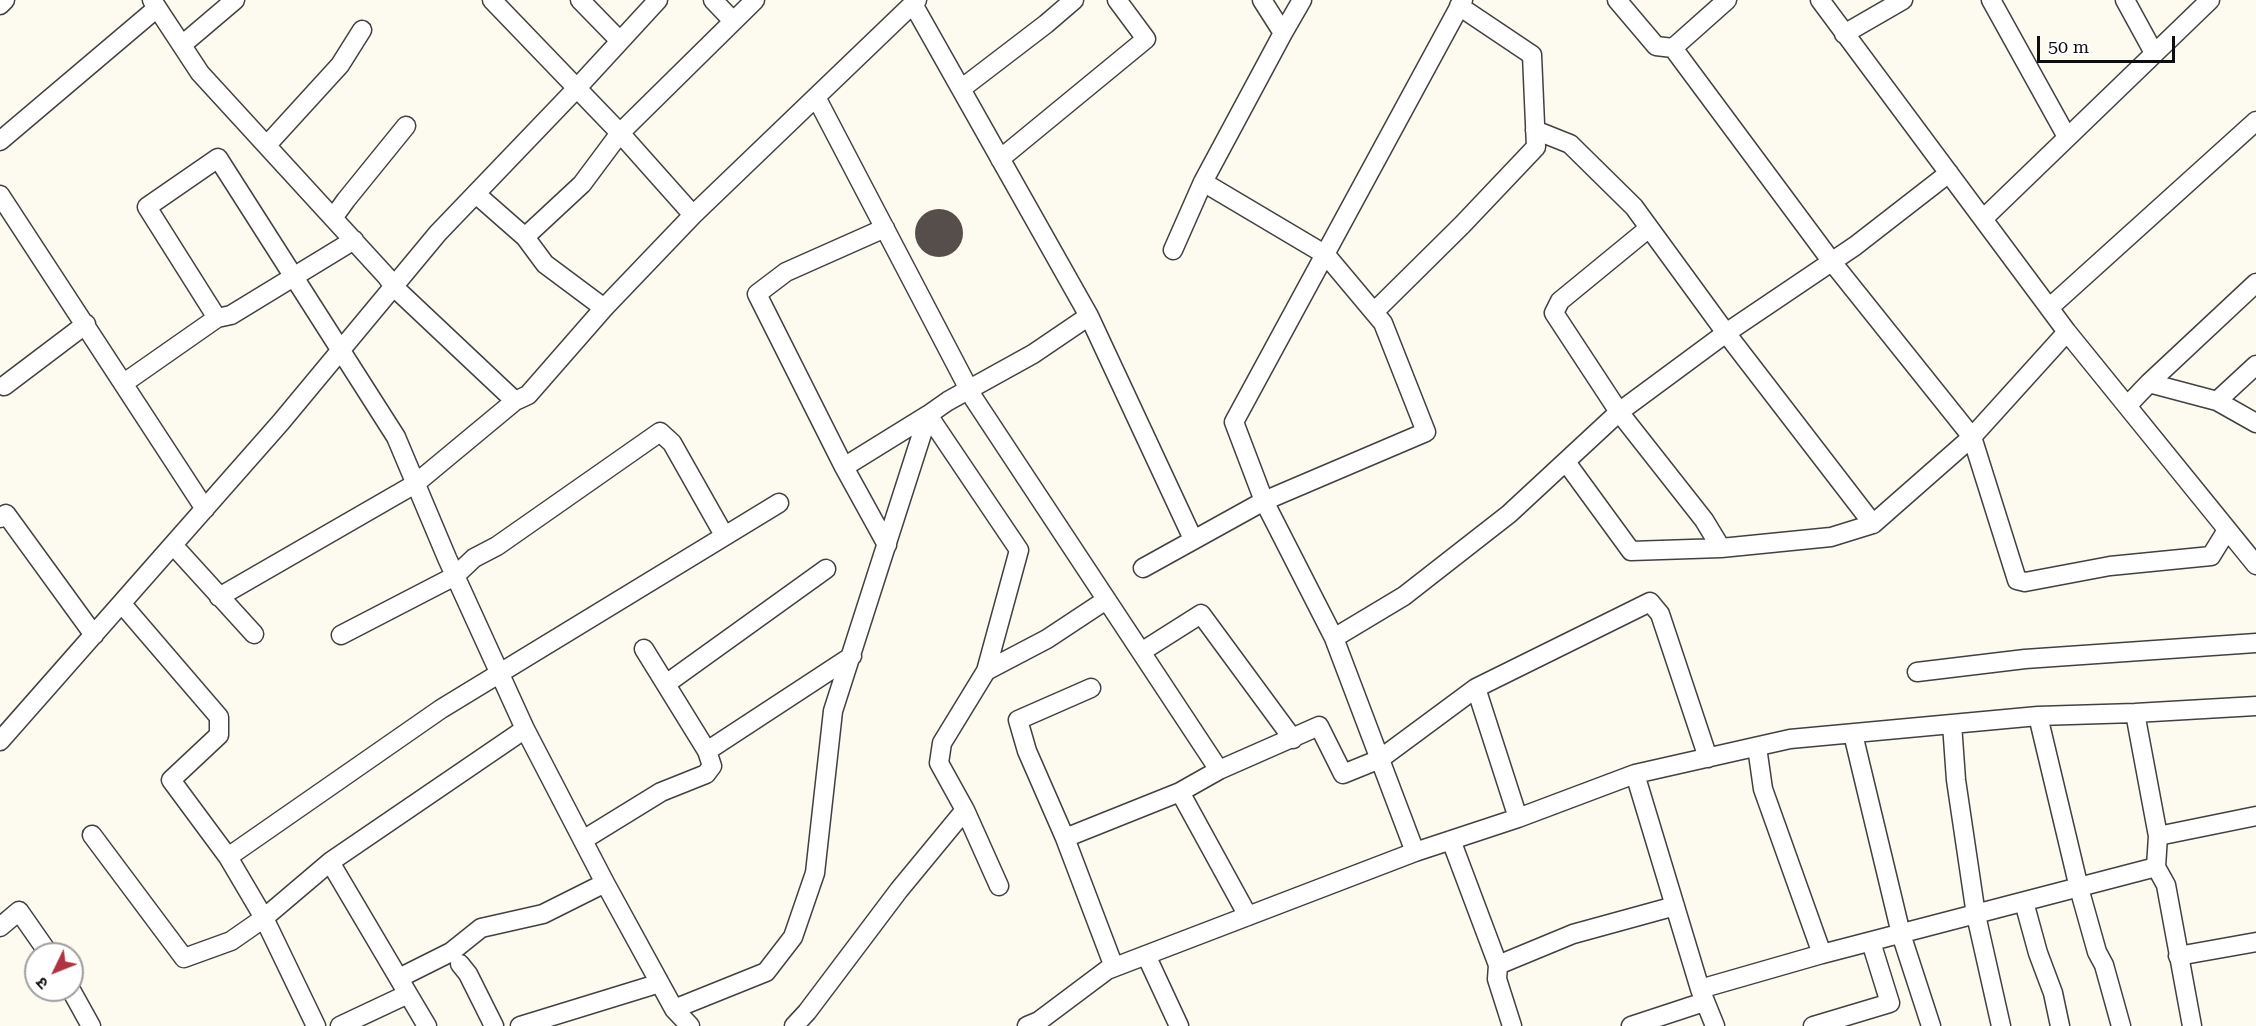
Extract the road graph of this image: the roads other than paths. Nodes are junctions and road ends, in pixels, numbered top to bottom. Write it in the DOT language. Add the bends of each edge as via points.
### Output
graph roads {
  1 [pos="5,0"];
  2 [pos="235,0"];
  3 [pos="492,0"];
  4 [pos="580,0"];
  5 [pos="658,0"];
  6 [pos="713,0"];
  7 [pos="755,0"];
  8 [pos="1074,0"];
  9 [pos="1117,0"];
  10 [pos="1262,0"];
  11 [pos="1302,0"];
  12 [pos="1617,0"];
  13 [pos="1727,0"];
  14 [pos="1820,0"];
  15 [pos="1903,0"];
  16 [pos="1991,0"];
  17 [pos="2126,0"];
  18 [pos="2210,0"];
  19 [pos="915,2"];
  20 [pos="1461,3"];
  21 [pos="154,4"];
  22 [pos="0,5"];
  23 [pos="733,21"];
  24 [pos="362,30"];
  25 [pos="1283,33"];
  26 [pos="1844,34"];
  27 [pos="620,41"];
  28 [pos="182,45"];
  29 [pos="1673,48"];
  30 [pos="2154,53"];
  31 [pos="577,88"];
  32 [pos="961,89"];
  33 [pos="816,97"];
  34 [pos="2256,121"];
  35 [pos="406,126"];
  36 [pos="1535,130"];
  37 [pos="620,132"];
  38 [pos="2067,137"];
  39 [pos="0,141"];
  40 [pos="267,145"];
  41 [pos="1000,159"];
  42 [pos="1949,173"];
  43 [pos="1203,182"];
  44 [pos="476,194"];
  45 [pos="0,195"];
  46 [pos="693,215"];
  47 [pos="333,218"];
  48 [pos="1983,219"];
  49 [pos="885,228"];
  50 [pos="1649,228"];
  51 [pos="525,237"];
  52 [pos="354,240"];
  53 [pos="1173,250"];
  54 [pos="1326,255"];
  55 [pos="1832,261"];
  56 [pos="293,277"];
  57 [pos="2256,283"];
  58 [pos="394,287"];
  59 [pos="604,308"];
  60 [pos="2049,308"];
  61 [pos="1374,312"];
  62 [pos="1089,316"];
  63 [pos="216,318"];
  64 [pos="86,324"];
  65 [pos="2067,332"];
  66 [pos="1726,333"];
  67 [pos="340,351"];
  68 [pos="2256,365"];
  69 [pos="124,383"];
  70 [pos="2149,383"];
  71 [pos="4,386"];
  72 [pos="970,390"];
  73 [pos="515,401"];
  74 [pos="2217,401"];
  75 [pos="2127,406"];
  76 [pos="1619,412"];
  77 [pos="928,416"];
  78 [pos="2256,423"];
  79 [pos="1972,437"];
  80 [pos="1566,462"];
  81 [pos="844,467"];
  82 [pos="415,484"];
  83 [pos="1264,501"];
  84 [pos="779,503"];
  85 [pos="205,509"];
  86 [pos="0,518"];
  87 [pos="1873,524"];
  88 [pos="2227,530"];
  89 [pos="724,535"];
  90 [pos="1193,539"];
  91 [pos="173,545"];
  92 [pos="887,545"];
  93 [pos="1721,548"];
  94 [pos="2256,565"];
  95 [pos="1143,568"];
  96 [pos="826,569"];
  97 [pos="455,576"];
  98 [pos="219,597"];
  99 [pos="1106,600"];
  100 [pos="122,604"];
  101 [pos="254,634"];
  102 [pos="94,635"];
  103 [pos="341,635"];
  104 [pos="1334,638"];
  105 [pos="2256,643"];
  106 [pos="644,649"];
  107 [pos="1141,652"];
  108 [pos="852,656"];
  109 [pos="986,671"];
  110 [pos="1917,672"];
  111 [pos="500,674"];
  112 [pos="666,684"];
  113 [pos="1090,688"];
  114 [pos="1476,688"];
  115 [pos="2256,706"];
  116 [pos="2135,713"];
  117 [pos="2038,716"];
  118 [pos="1952,724"];
  119 [pos="525,729"];
  120 [pos="1853,734"];
  121 [pos="1293,739"];
  122 [pos="0,741"];
  123 [pos="1757,747"];
  124 [pos="707,751"];
  125 [pos="1708,758"];
  126 [pos="1380,759"];
  127 [pos="1219,770"];
  128 [pos="1635,774"];
  129 [pos="1180,792"];
  130 [pos="965,810"];
  131 [pos="2256,816"];
  132 [pos="1518,818"];
  133 [pos="92,835"];
  134 [pos="2158,836"];
  135 [pos="1065,838"];
  136 [pos="583,840"];
  137 [pos="1452,840"];
  138 [pos="1415,852"];
  139 [pos="228,857"];
  140 [pos="330,862"];
  141 [pos="2156,867"];
  142 [pos="605,883"];
  143 [pos="999,886"];
  144 [pos="2079,888"];
  145 [pos="2024,902"];
  146 [pos="1675,906"];
  147 [pos="1976,915"];
  148 [pos="1248,916"];
  149 [pos="264,918"];
  150 [pos="0,927"];
  151 [pos="1901,934"];
  152 [pos="41,942"];
  153 [pos="1871,942"];
  154 [pos="2256,942"];
  155 [pos="1822,954"];
  156 [pos="1146,956"];
  157 [pos="2178,956"];
  158 [pos="460,964"];
  159 [pos="1498,965"];
  160 [pos="1114,967"];
  161 [pos="660,983"];
  162 [pos="404,986"];
  163 [pos="1702,996"];
  164 [pos="78,1002"];
  165 [pos="674,1008"];
  166 [pos="1036,1024"];
  167 [pos="91,1026"];
  168 [pos="316,1026"];
  169 [pos="340,1026"];
  170 [pos="427,1026"];
  171 [pos="494,1026"];
  172 [pos="520,1026"];
  173 [pos="690,1026"];
  174 [pos="794,1026"];
  175 [pos="1179,1026"];
  176 [pos="1512,1026"];
  177 [pos="1632,1026"];
  178 [pos="1715,1026"];
  179 [pos="1813,1026"];
  180 [pos="1931,1026"];
  181 [pos="2001,1026"];
  182 [pos="2060,1026"];
  183 [pos="2121,1026"];
  184 [pos="2192,1026"];
  1 -- 22 [label="street"];
  2 -- 28 [label="street"];
  3 -- 31 [label="street"];
  4 -- 27 [label="street"];
  5 -- 27 [label="street"];
  6 -- 23 [label="street"];
  7 -- 23 [label="street"];
  8 -- 32 [label="street"];
  9 -- 41 [label="street" via="1146,39"];
  10 -- 25 [label="street"];
  11 -- 25 [label="street"];
  12 -- 29 [label="street" via="1656,46"];
  13 -- 29 [label="street"];
  14 -- 26 [label="street"];
  15 -- 26 [label="street"];
  16 -- 38 [label="street"];
  17 -- 30 [label="street"];
  18 -- 30 [label="street"];
  19 -- 32 [label="street"];
  19 -- 33 [label="street"];
  20 -- 36 [label="street" via="1532,55"];
  20 -- 54 [label="street"];
  21 -- 28 [label="street"];
  21 -- 39 [label="street"];
  23 -- 37 [label="street"];
  24 -- 40 [label="street" via="340,65"];
  25 -- 43 [label="street"];
  26 -- 42 [label="street"];
  27 -- 31 [label="street"];
  28 -- 40 [label="street" via="200,73"];
  29 -- 55 [label="street"];
  30 -- 38 [label="street"];
  31 -- 37 [label="street"];
  31 -- 44 [label="street"];
  32 -- 41 [label="street"];
  33 -- 46 [label="street"];
  33 -- 49 [label="street"];
  34 -- 60 [label="street"];
  35 -- 47 [label="street"];
  36 -- 50 [label="street" via="1570,144 1634,207"];
  36 -- 61 [label="street" via="1536,147"];
  37 -- 46 [label="street"];
  37 -- 51 [label="street" via="582,184"];
  38 -- 48 [label="street"];
  40 -- 47 [label="street"];
  41 -- 62 [label="street"];
  42 -- 48 [label="street"];
  42 -- 55 [label="street"];
  43 -- 53 [label="street"];
  43 -- 54 [label="street"];
  44 -- 51 [label="street"];
  44 -- 58 [label="street"];
  45 -- 64 [label="street"];
  46 -- 59 [label="street"];
  47 -- 52 [label="street"];
  48 -- 60 [label="street"];
  49 -- 72 [label="street"];
  49 -- 81 [label="street" via="786,272 757,294"];
  50 -- 66 [label="street"];
  50 -- 76 [label="street" via="1560,301 1554,313"];
  51 -- 59 [label="street" via="545,264"];
  52 -- 56 [label="street"];
  52 -- 58 [label="street"];
  54 -- 61 [label="street"];
  54 -- 83 [label="street" via="1234,422"];
  55 -- 66 [label="street"];
  55 -- 79 [label="street"];
  56 -- 63 [label="street" via="231,315"];
  56 -- 63 [label="street" via="218,158 147,207"];
  56 -- 67 [label="street"];
  57 -- 70 [label="street"];
  58 -- 67 [label="street"];
  58 -- 73 [label="street"];
  59 -- 73 [label="street" via="528,395"];
  60 -- 65 [label="street"];
  61 -- 83 [label="street" via="1383,323 1426,432"];
  62 -- 72 [label="street"];
  62 -- 90 [label="street"];
  63 -- 69 [label="street"];
  64 -- 69 [label="street"];
  64 -- 71 [label="street"];
  65 -- 75 [label="street"];
  65 -- 79 [label="street"];
  66 -- 76 [label="street"];
  66 -- 87 [label="street"];
  67 -- 82 [label="street" via="396,437"];
  67 -- 85 [label="street"];
  68 -- 74 [label="street"];
  69 -- 85 [label="street"];
  70 -- 74 [label="street"];
  70 -- 75 [label="street"];
  72 -- 77 [label="street"];
  72 -- 99 [label="street"];
  73 -- 82 [label="street"];
  74 -- 78 [label="street"];
  75 -- 88 [label="street"];
  76 -- 80 [label="street"];
  76 -- 93 [label="street" via="1704,520"];
  77 -- 81 [label="street"];
  77 -- 92 [label="street"];
  77 -- 109 [label="street" via="1019,550"];
  79 -- 87 [label="street"];
  79 -- 88 [label="street" via="2017,580 2211,556"];
  80 -- 93 [label="street" via="1631,551"];
  80 -- 104 [label="street" via="1509,514 1404,596"];
  81 -- 92 [label="street"];
  82 -- 97 [label="street"];
  82 -- 98 [label="street"];
  83 -- 90 [label="street"];
  83 -- 104 [label="street"];
  84 -- 89 [label="street"];
  85 -- 91 [label="street"];
  86 -- 102 [label="street" via="6,514"];
  87 -- 93 [label="street" via="1831,537"];
  88 -- 94 [label="street"];
  89 -- 97 [label="street" via="672,443 660,432 474,558"];
  89 -- 111 [label="street"];
  90 -- 95 [label="street"];
  91 -- 98 [label="street"];
  91 -- 100 [label="street"];
  92 -- 108 [label="street"];
  96 -- 112 [label="street"];
  97 -- 103 [label="street"];
  97 -- 111 [label="street"];
  98 -- 101 [label="street"];
  99 -- 107 [label="street"];
  99 -- 109 [label="street" via="1047,639"];
  100 -- 102 [label="street"];
  100 -- 139 [label="street" via="219,717 219,735 171,780"];
  102 -- 122 [label="street"];
  104 -- 126 [label="street"];
  105 -- 110 [label="street" via="2025,659"];
  106 -- 112 [label="street"];
  107 -- 121 [label="street" via="1201,614"];
  107 -- 127 [label="street"];
  108 -- 124 [label="street"];
  108 -- 165 [label="street" via="834,711 815,873 793,937 766,972"];
  109 -- 130 [label="street" via="942,743 939,763"];
  111 -- 119 [label="street"];
  111 -- 139 [label="street" via="441,709"];
  112 -- 124 [label="street"];
  113 -- 135 [label="street" via="1018,720"];
  114 -- 125 [label="street" via="1650,602 1660,614"];
  114 -- 126 [label="street"];
  114 -- 132 [label="street"];
  115 -- 116 [label="street"];
  116 -- 117 [label="street"];
  116 -- 134 [label="street"];
  117 -- 118 [label="street"];
  117 -- 144 [label="street"];
  118 -- 120 [label="street"];
  118 -- 147 [label="street" via="1956,780"];
  119 -- 136 [label="street"];
  119 -- 140 [label="street"];
  120 -- 123 [label="street" via="1790,739"];
  120 -- 151 [label="street"];
  121 -- 126 [label="street" via="1319,726 1343,774"];
  121 -- 127 [label="street"];
  123 -- 125 [label="street"];
  123 -- 155 [label="street" via="1763,789"];
  124 -- 136 [label="street" via="712,766 706,774 661,792"];
  125 -- 128 [label="street"];
  126 -- 138 [label="street"];
  127 -- 129 [label="street"];
  128 -- 132 [label="street"];
  128 -- 146 [label="street"];
  129 -- 135 [label="street"];
  129 -- 148 [label="street"];
  130 -- 143 [label="street"];
  130 -- 174 [label="street"];
  131 -- 134 [label="street"];
  132 -- 137 [label="street"];
  133 -- 149 [label="street" via="184,958 231,941"];
  134 -- 141 [label="street"];
  135 -- 160 [label="street"];
  136 -- 142 [label="street"];
  137 -- 138 [label="street"];
  137 -- 159 [label="street"];
  138 -- 148 [label="street"];
  139 -- 149 [label="street"];
  140 -- 149 [label="street"];
  140 -- 162 [label="street"];
  141 -- 144 [label="street"];
  141 -- 157 [label="street" via="2166,885"];
  142 -- 161 [label="street"];
  142 -- 162 [label="street" via="543,914 482,928"];
  144 -- 145 [label="street"];
  144 -- 183 [label="street"];
  145 -- 147 [label="street"];
  145 -- 182 [label="street"];
  146 -- 159 [label="street" via="1573,934"];
  146 -- 163 [label="street"];
  147 -- 151 [label="street"];
  147 -- 181 [label="street"];
  148 -- 156 [label="street"];
  149 -- 168 [label="street"];
  150 -- 152 [label="street" via="19,911"];
  151 -- 153 [label="street"];
  151 -- 180 [label="street"];
  153 -- 155 [label="street"];
  153 -- 179 [label="street" via="1890,1003"];
  154 -- 157 [label="street"];
  155 -- 163 [label="street"];
  156 -- 160 [label="street"];
  156 -- 175 [label="street"];
  157 -- 184 [label="street"];
  158 -- 171 [label="street"];
  159 -- 176 [label="street" via="1497,979"];
  160 -- 166 [label="street"];
  161 -- 165 [label="street"];
  161 -- 172 [label="street"];
  162 -- 169 [label="street"];
  162 -- 170 [label="street"];
  163 -- 177 [label="street"];
  163 -- 178 [label="street"];
  164 -- 167 [label="street"];
  165 -- 173 [label="street"];
}
